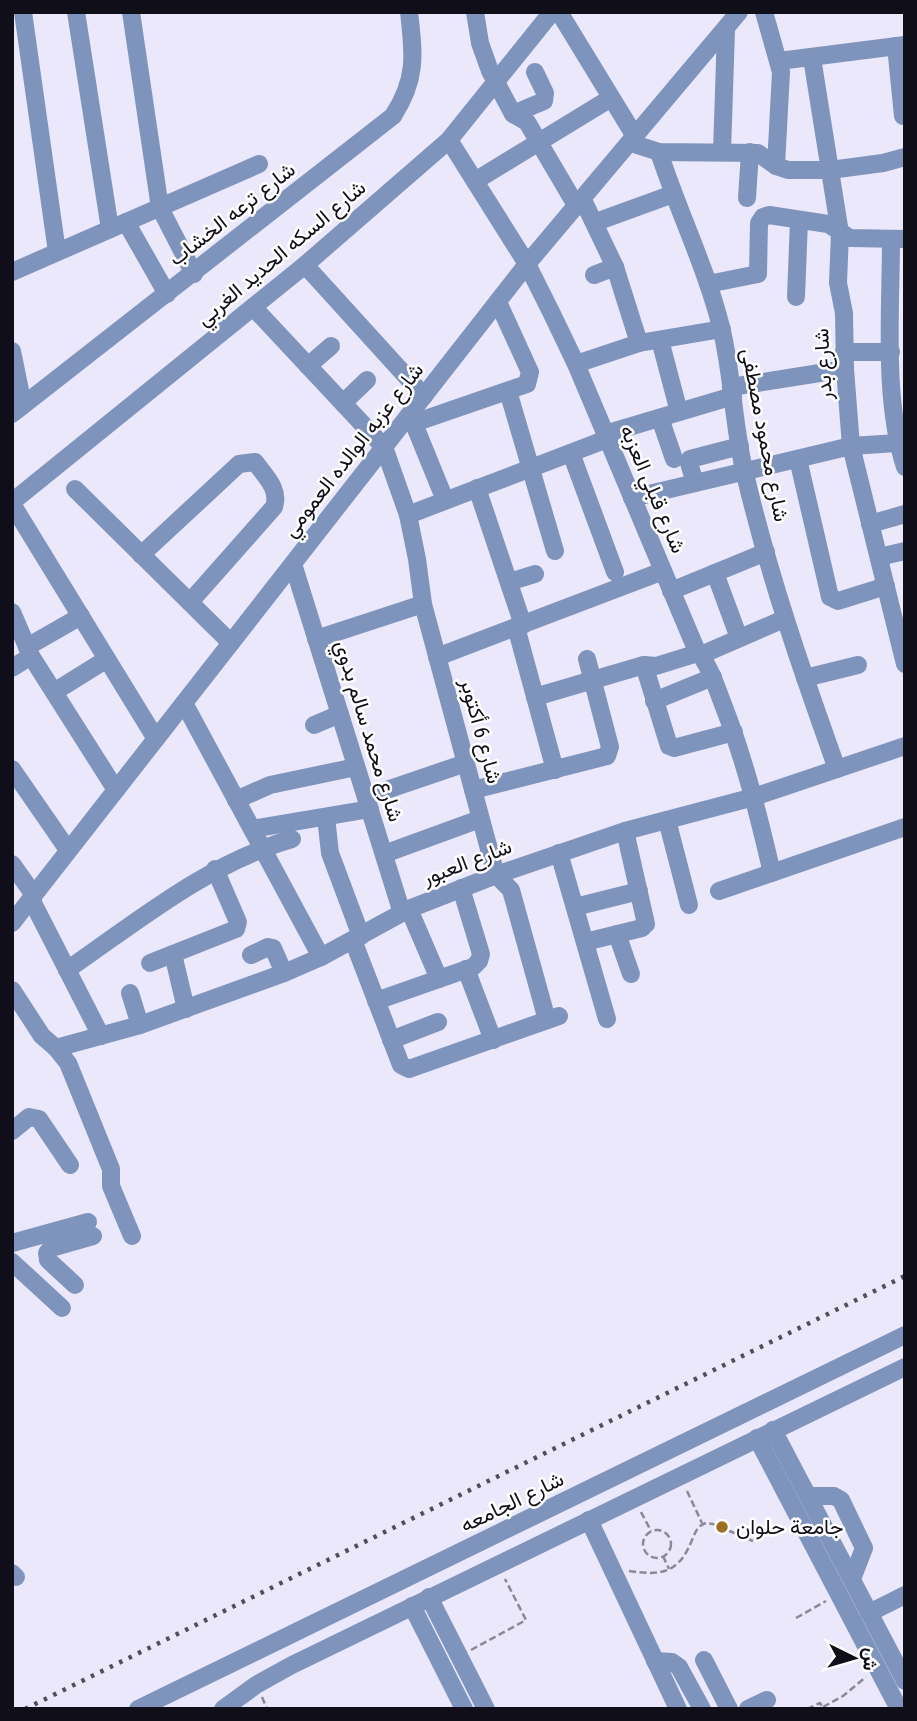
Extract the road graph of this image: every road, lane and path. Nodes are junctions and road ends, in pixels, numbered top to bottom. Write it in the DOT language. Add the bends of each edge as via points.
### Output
graph roads {
  1 [pos="23,12"];
  2 [pos="76,12"];
  3 [pos="131,12"];
  4 [pos="410,12"];
  5 [pos="475,12"];
  6 [pos="552,12"];
  7 [pos="559,12"];
  8 [pos="739,12"];
  9 [pos="764,12"];
  10 [pos="726,30"];
  11 [pos="900,45"];
  12 [pos="812,58"];
  13 [pos="779,61"];
  14 [pos="536,72"];
  15 [pos="496,84"];
  16 [pos="611,98"];
  17 [pos="513,114"];
  18 [pos="903,116"];
  19 [pos="449,140"];
  20 [pos="633,140"];
  21 [pos="539,143"];
  22 [pos="659,152"];
  23 [pos="722,152"];
  24 [pos="750,152"];
  25 [pos="905,157"];
  26 [pos="259,164"];
  27 [pos="776,166"];
  28 [pos="830,170"];
  29 [pos="475,181"];
  30 [pos="673,194"];
  31 [pos="747,198"];
  32 [pos="580,203"];
  33 [pos="160,208"];
  34 [pos="799,220"];
  35 [pos="596,222"];
  36 [pos="118,226"];
  37 [pos="840,233"];
  38 [pos="898,239"];
  39 [pos="57,252"];
  40 [pos="527,264"];
  41 [pos="305,265"];
  42 [pos="615,267"];
  43 [pos="12,272"];
  44 [pos="194,274"];
  45 [pos="594,275"];
  46 [pos="708,284"];
  47 [pos="167,294"];
  48 [pos="796,297"];
  49 [pos="498,302"];
  50 [pos="253,307"];
  51 [pos="722,329"];
  52 [pos="660,340"];
  53 [pos="639,344"];
  54 [pos="331,346"];
  55 [pos="12,351"];
  56 [pos="891,352"];
  57 [pos="845,360"];
  58 [pos="576,364"];
  59 [pos="308,366"];
  60 [pos="367,380"];
  61 [pos="508,391"];
  62 [pos="732,392"];
  63 [pos="424,396"];
  64 [pos="343,403"];
  65 [pos="18,409"];
  66 [pos="679,412"];
  67 [pos="412,418"];
  68 [pos="660,418"];
  69 [pos="606,436"];
  70 [pos="901,445"];
  71 [pos="740,446"];
  72 [pos="851,446"];
  73 [pos="384,447"];
  74 [pos="571,453"];
  75 [pos="674,459"];
  76 [pos="798,459"];
  77 [pos="905,467"];
  78 [pos="531,468"];
  79 [pos="744,471"];
  80 [pos="695,483"];
  81 [pos="477,488"];
  82 [pos="75,489"];
  83 [pos="632,498"];
  84 [pos="445,500"];
  85 [pos="12,503"];
  86 [pos="905,514"];
  87 [pos="408,515"];
  88 [pos="870,524"];
  89 [pos="555,551"];
  90 [pos="905,551"];
  91 [pos="766,552"];
  92 [pos="141,555"];
  93 [pos="879,557"];
  94 [pos="293,564"];
  95 [pos="663,571"];
  96 [pos="615,572"];
  97 [pos="535,573"];
  98 [pos="715,573"];
  99 [pos="509,582"];
  100 [pos="886,586"];
  101 [pos="671,590"];
  102 [pos="190,603"];
  103 [pos="423,604"];
  104 [pos="12,612"];
  105 [pos="80,616"];
  106 [pos="784,619"];
  107 [pos="519,626"];
  108 [pos="739,638"];
  109 [pos="316,639"];
  110 [pos="231,643"];
  111 [pos="29,651"];
  112 [pos="700,654"];
  113 [pos="437,657"];
  114 [pos="107,659"];
  115 [pos="587,659"];
  116 [pos="905,664"];
  117 [pos="644,665"];
  118 [pos="858,665"];
  119 [pos="12,668"];
  120 [pos="713,677"];
  121 [pos="805,678"];
  122 [pos="593,680"];
  123 [pos="54,692"];
  124 [pos="535,697"];
  125 [pos="654,701"];
  126 [pos="184,703"];
  127 [pos="340,714"];
  128 [pos="314,725"];
  129 [pos="734,732"];
  130 [pos="156,739"];
  131 [pos="905,747"];
  132 [pos="466,763"];
  133 [pos="356,767"];
  134 [pos="12,769"];
  135 [pos="837,769"];
  136 [pos="555,770"];
  137 [pos="116,790"];
  138 [pos="473,790"];
  139 [pos="754,797"];
  140 [pos="236,800"];
  141 [pos="368,803"];
  142 [pos="326,817"];
  143 [pos="481,819"];
  144 [pos="667,820"];
  145 [pos="905,827"];
  146 [pos="252,829"];
  147 [pos="625,831"];
  148 [pos="292,839"];
  149 [pos="262,848"];
  150 [pos="68,850"];
  151 [pos="559,853"];
  152 [pos="384,855"];
  153 [pos="12,864"];
  154 [pos="215,869"];
  155 [pos="772,873"];
  156 [pos="496,875"];
  157 [pos="461,888"];
  158 [pos="639,891"];
  159 [pos="719,891"];
  160 [pos="33,897"];
  161 [pos="689,905"];
  162 [pos="575,907"];
  163 [pos="406,911"];
  164 [pos="12,923"];
  165 [pos="617,934"];
  166 [pos="357,938"];
  167 [pos="585,942"];
  168 [pos="173,954"];
  169 [pos="251,955"];
  170 [pos="321,957"];
  171 [pos="150,963"];
  172 [pos="466,969"];
  173 [pos="67,970"];
  174 [pos="284,973"];
  175 [pos="631,974"];
  176 [pos="439,979"];
  177 [pos="12,990"];
  178 [pos="130,993"];
  179 [pos="376,1001"];
  180 [pos="186,1009"];
  181 [pos="607,1019"];
  182 [pos="438,1022"];
  183 [pos="140,1025"];
  184 [pos="101,1036"];
  185 [pos="391,1040"];
  186 [pos="493,1040"];
  187 [pos="56,1048"];
  188 [pos="12,1131"];
  189 [pos="70,1164"];
  190 [pos="132,1236"];
  191 [pos="12,1242"];
  192 [pos="12,1262"];
  193 [pos="75,1285"];
  194 [pos="62,1308"];
  195 [pos="905,1335"];
  196 [pos="905,1367"];
  197 [pos="765,1434"];
  198 [pos="680,1476"];
  199 [pos="808,1496"];
  200 [pos="634,1498"];
  201 [pos="589,1520"];
  202 [pos="702,1524"];
  203 [pos="651,1531"];
  204 [pos="753,1541"];
  205 [pos="663,1556"];
  206 [pos="498,1564"];
  207 [pos="612,1569"];
  208 [pos="669,1569"];
  209 [pos="852,1580"];
  210 [pos="838,1595"];
  211 [pos="905,1595"];
  212 [pos="429,1597"];
  213 [pos="412,1605"];
  214 [pos="869,1613"];
  215 [pos="796,1618"];
  216 [pos="459,1656"];
  217 [pos="704,1660"];
  218 [pos="656,1661"];
  219 [pos="877,1668"];
  220 [pos="905,1681"];
  221 [pos="169,1699"];
  222 [pos="767,1700"];
  223 [pos="823,1708"];
  224 [pos="138,1709"];
  225 [pos="181,1709"];
  226 [pos="223,1709"];
  227 [pos="464,1709"];
  228 [pos="486,1709"];
  229 [pos="678,1709"];
  230 [pos="702,1709"];
  231 [pos="729,1709"];
  232 [pos="748,1709"];
  233 [pos="807,1709"];
  234 [pos="899,1709"];
  1 -- 39 [label="street"];
  2 -- 36 [label="street"];
  3 -- 33 [label="street"];
  4 -- 44 [label="street, شارع ترعه الخشاب" via="412,76 393,116"];
  5 -- 15 [label="street" via="484,57"];
  6 -- 15 [label="street, شارع السكه الحديد الغربي"];
  7 -- 16 [label="street"];
  8 -- 10 [label="street, شارع عزبه الوالده العمومي"];
  9 -- 13 [label="street"];
  10 -- 20 [label="street, شارع عزبه الوالده العمومي"];
  10 -- 23 [label="street"];
  11 -- 12 [label="street"];
  11 -- 18 [label="street"];
  12 -- 13 [label="street"];
  12 -- 28 [label="street, شارع بدر"];
  13 -- 27 [label="street"];
  14 -- 17 [label="street" via="544,101"];
  15 -- 17 [label="street"];
  15 -- 19 [label="street, شارع السكه الحديد الغربي"];
  16 -- 20 [label="street"];
  16 -- 21 [label="street"];
  17 -- 21 [label="street" via="527,122"];
  19 -- 29 [label="street, شارع قبلي العزبه"];
  19 -- 41 [label="street, شارع السكه الحديد الغربي"];
  20 -- 22 [label="street"];
  20 -- 32 [label="street, شارع عزبه الوالده العمومي"];
  21 -- 29 [label="street"];
  21 -- 32 [label="street"];
  22 -- 23 [label="street"];
  22 -- 30 [label="street, شارع محمود مصطفى"];
  23 -- 24 [label="street"];
  24 -- 27 [label="street"];
  24 -- 31 [label="street"];
  25 -- 28 [label="street"];
  26 -- 33 [label="street"];
  27 -- 28 [label="street"];
  28 -- 37 [label="street, شارع بدر"];
  29 -- 40 [label="street, شارع قبلي العزبه"];
  30 -- 35 [label="street"];
  30 -- 46 [label="street, شارع محمود مصطفى"];
  32 -- 35 [label="street"];
  32 -- 40 [label="street, شارع عزبه الوالده العمومي"];
  33 -- 36 [label="street"];
  33 -- 44 [label="street"];
  34 -- 37 [label="street" via="828,224"];
  34 -- 46 [label="street" via="765,216 759,223 758,274"];
  34 -- 48 [label="street"];
  35 -- 42 [label="street"];
  36 -- 39 [label="street"];
  36 -- 47 [label="street"];
  37 -- 38 [label="street" via="850,238"];
  37 -- 57 [label="street, شارع بدر" via="838,283"];
  38 -- 56 [label="street"];
  39 -- 43 [label="street"];
  40 -- 49 [label="street, شارع عزبه الوالده العمومي"];
  40 -- 58 [label="street, شارع قبلي العزبه"];
  41 -- 50 [label="street, شارع السكه الحديد الغربي"];
  41 -- 63 [label="street"];
  42 -- 45 [label="street"];
  42 -- 53 [label="street"];
  44 -- 47 [label="street, شارع ترعه الخشاب"];
  46 -- 51 [label="street, شارع محمود مصطفى"];
  47 -- 65 [label="street, شارع ترعه الخشاب"];
  49 -- 61 [label="street" via="531,378"];
  49 -- 63 [label="street, شارع عزبه الوالده العمومي"];
  50 -- 59 [label="street"];
  50 -- 85 [label="street, شارع السكه الحديد الغربي"];
  51 -- 52 [label="street"];
  51 -- 62 [label="street, شارع محمود مصطفى"];
  52 -- 53 [label="street"];
  52 -- 66 [label="street"];
  53 -- 58 [label="street"];
  54 -- 59 [label="street"];
  55 -- 65 [label="street"];
  56 -- 57 [label="street"];
  56 -- 70 [label="street" via="893,408"];
  57 -- 62 [label="street"];
  57 -- 72 [label="street, شارع بدر"];
  58 -- 69 [label="street, شارع قبلي العزبه"];
  59 -- 64 [label="street"];
  60 -- 64 [label="street"];
  61 -- 67 [label="street"];
  61 -- 78 [label="street"];
  62 -- 66 [label="street"];
  62 -- 71 [label="street, شارع محمود مصطفى"];
  63 -- 67 [label="street, شارع عزبه الوالده العمومي"];
  64 -- 73 [label="street"];
  66 -- 68 [label="street"];
  67 -- 73 [label="street, شارع عزبه الوالده العمومي"];
  67 -- 84 [label="street"];
  68 -- 69 [label="street"];
  68 -- 75 [label="street"];
  69 -- 74 [label="street"];
  69 -- 83 [label="street, شارع قبلي العزبه"];
  70 -- 72 [label="street"];
  70 -- 77 [label="street"];
  71 -- 79 [label="street, شارع محمود مصطفى"];
  71 -- 80 [label="street" via="691,459"];
  72 -- 76 [label="street"];
  72 -- 88 [label="street, شارع بدر"];
  73 -- 87 [label="street, شارع 6 أكتوبر"];
  73 -- 94 [label="street, شارع عزبه الوالده العمومي"];
  74 -- 78 [label="street"];
  74 -- 96 [label="street"];
  76 -- 79 [label="street"];
  76 -- 100 [label="street" via="830,597 838,601"];
  78 -- 81 [label="street"];
  78 -- 89 [label="street"];
  79 -- 80 [label="street"];
  79 -- 91 [label="street, شارع محمود مصطفى"];
  80 -- 83 [label="street"];
  81 -- 84 [label="street"];
  81 -- 99 [label="street"];
  82 -- 92 [label="street"];
  83 -- 95 [label="street, شارع قبلي العزبه"];
  84 -- 87 [label="street"];
  85 -- 105 [label="street"];
  86 -- 88 [label="street"];
  87 -- 103 [label="street, شارع 6 أكتوبر"];
  88 -- 93 [label="street, شارع بدر"];
  90 -- 93 [label="street"];
  91 -- 98 [label="street"];
  91 -- 106 [label="street, شارع محمود مصطفى"];
  92 -- 102 [label="street"];
  92 -- 102 [label="street" via="239,464 255,462 274,488 274,507"];
  93 -- 100 [label="street, شارع بدر"];
  94 -- 109 [label="street, شارع محمد سالم بدوي"];
  94 -- 110 [label="street, شارع عزبه الوالده العمومي"];
  95 -- 101 [label="street, شارع قبلي العزبه"];
  95 -- 107 [label="street"];
  97 -- 99 [label="street"];
  98 -- 101 [label="street"];
  98 -- 108 [label="street"];
  99 -- 107 [label="street"];
  100 -- 116 [label="street, شارع بدر"];
  101 -- 112 [label="street, شارع قبلي العزبه"];
  102 -- 110 [label="street"];
  103 -- 109 [label="street"];
  103 -- 113 [label="street, شارع 6 أكتوبر"];
  104 -- 111 [label="street"];
  105 -- 111 [label="street"];
  105 -- 114 [label="street"];
  106 -- 108 [label="street"];
  106 -- 121 [label="street, شارع محمود مصطفى"];
  107 -- 113 [label="street"];
  107 -- 124 [label="street"];
  108 -- 112 [label="street"];
  109 -- 127 [label="street, شارع محمد سالم بدوي"];
  110 -- 126 [label="street, شارع عزبه الوالده العمومي"];
  111 -- 119 [label="street"];
  111 -- 123 [label="street"];
  112 -- 117 [label="street"];
  112 -- 120 [label="street, شارع قبلي العزبه"];
  113 -- 132 [label="street, شارع 6 أكتوبر"];
  114 -- 123 [label="street"];
  114 -- 130 [label="street"];
  115 -- 122 [label="street"];
  117 -- 122 [label="street"];
  117 -- 125 [label="street"];
  118 -- 121 [label="street"];
  120 -- 125 [label="street"];
  120 -- 129 [label="street, شارع قبلي العزبه"];
  121 -- 135 [label="street, شارع محمود مصطفى"];
  122 -- 124 [label="street"];
  122 -- 136 [label="street" via="609,753 605,758"];
  123 -- 137 [label="street"];
  124 -- 136 [label="street"];
  125 -- 129 [label="street" via="671,747"];
  126 -- 130 [label="street, شارع عزبه الوالده العمومي"];
  126 -- 140 [label="street"];
  127 -- 128 [label="street"];
  127 -- 133 [label="street, شارع محمد سالم بدوي"];
  129 -- 139 [label="street, شارع قبلي العزبه"];
  130 -- 137 [label="street, شارع عزبه الوالده العمومي"];
  131 -- 135 [label="street, شارع العبور"];
  132 -- 138 [label="street, شارع 6 أكتوبر"];
  132 -- 141 [label="street"];
  133 -- 140 [label="street" via="270,785"];
  133 -- 141 [label="street, شارع محمد سالم بدوي"];
  134 -- 150 [label="street"];
  135 -- 139 [label="street, شارع العبور"];
  136 -- 138 [label="street"];
  137 -- 150 [label="street, شارع عزبه الوالده العمومي"];
  138 -- 143 [label="street, شارع 6 أكتوبر"];
  139 -- 144 [label="street, شارع العبور"];
  139 -- 155 [label="street, شارع قبلي العزبه"];
  140 -- 146 [label="street"];
  141 -- 142 [label="street"];
  141 -- 152 [label="street, شارع محمد سالم بدوي"];
  142 -- 146 [label="street"];
  142 -- 166 [label="street" via="330,853"];
  143 -- 152 [label="street"];
  143 -- 156 [label="street, شارع 6 أكتوبر"];
  144 -- 147 [label="street, شارع العبور"];
  144 -- 161 [label="street"];
  145 -- 155 [label="street"];
  146 -- 149 [label="street"];
  147 -- 151 [label="street, شارع العبور"];
  147 -- 158 [label="street"];
  148 -- 149 [label="street"];
  149 -- 154 [label="street"];
  149 -- 170 [label="street"];
  150 -- 160 [label="street, شارع عزبه الوالده العمومي"];
  151 -- 156 [label="street, شارع العبور"];
  151 -- 162 [label="street"];
  152 -- 163 [label="street, شارع محمد سالم بدوي"];
  153 -- 160 [label="street"];
  154 -- 168 [label="street" via="237,927"];
  154 -- 173 [label="street"];
  155 -- 159 [label="street"];
  156 -- 157 [label="street, شارع العبور"];
  156 -- 186 [label="street, شارع 6 أكتوبر" via="511,890 553,1018"];
  157 -- 163 [label="street, شارع العبور"];
  157 -- 172 [label="street" via="481,954 477,964"];
  158 -- 162 [label="street"];
  158 -- 165 [label="street" via="646,924"];
  160 -- 164 [label="street, شارع عزبه الوالده العمومي"];
  160 -- 173 [label="street"];
  162 -- 167 [label="street"];
  163 -- 166 [label="street, شارع العبور"];
  163 -- 176 [label="street, شارع محمد سالم بدوي"];
  165 -- 167 [label="street"];
  165 -- 175 [label="street"];
  166 -- 170 [label="street, شارع العبور"];
  166 -- 179 [label="street"];
  167 -- 181 [label="street"];
  168 -- 171 [label="street"];
  168 -- 180 [label="street"];
  169 -- 174 [label="street" via="273,948"];
  170 -- 174 [label="street, شارع العبور"];
  172 -- 176 [label="street"];
  172 -- 186 [label="street"];
  173 -- 184 [label="street"];
  174 -- 180 [label="street, شارع العبور"];
  176 -- 179 [label="street"];
  177 -- 187 [label="street" via="42,1036"];
  178 -- 183 [label="street"];
  179 -- 185 [label="street"];
  180 -- 183 [label="street, شارع العبور"];
  182 -- 185 [label="street"];
  183 -- 184 [label="street, شارع العبور"];
  184 -- 187 [label="street, شارع العبور"];
  185 -- 186 [label="street" via="407,1069"];
  187 -- 190 [label="street" via="68,1063 111,1169 111,1186"];
  188 -- 189 [label="street" via="29,1117 38,1119"];
  191 -- 193 [label="street" via="84,1231 51,1248 46,1256"];
  192 -- 194 [label="street"];
  195 -- 221 [label="street, شارع الجامعه"];
  196 -- 197 [label="street"];
  197 -- 198 [label="street"];
  197 -- 199 [label="street"];
  197 -- 210 [label="street"];
  198 -- 200 [label="street"];
  198 -- 202 [label="path"];
  199 -- 209 [label="street"];
  199 -- 209 [label="street" via="834,1496 844,1504 864,1548"];
  200 -- 201 [label="street"];
  200 -- 203 [label="path"];
  201 -- 206 [label="street"];
  201 -- 207 [label="street"];
  202 -- 204 [label="path"];
  202 -- 208 [label="path" via="683,1559"];
  203 -- 205 [label="path" via="644,1539 645,1550 653,1557"];
  203 -- 205 [label="path" via="661,1530 670,1537 670,1548"];
  205 -- 208 [label="path"];
  206 -- 212 [label="street"];
  206 -- 216 [label="path" via="526,1620"];
  207 -- 208 [label="path" via="653,1574"];
  207 -- 218 [label="street"];
  209 -- 214 [label="street"];
  210 -- 215 [label="path"];
  210 -- 219 [label="street"];
  211 -- 214 [label="street"];
  212 -- 213 [label="street"];
  212 -- 216 [label="street"];
  213 -- 226 [label="street" via="274,1674"];
  213 -- 227 [label="street"];
  214 -- 220 [label="street"];
  216 -- 228 [label="street"];
  217 -- 231 [label="street"];
  218 -- 229 [label="street"];
  218 -- 230 [label="street" via="679,1667"];
  219 -- 223 [label="path"];
  219 -- 234 [label="street"];
  221 -- 224 [label="street, شارع الجامعه"];
  221 -- 225 [label="street"];
  222 -- 232 [label="street"];
  223 -- 233 [label="path" via="820,1703"];
}
